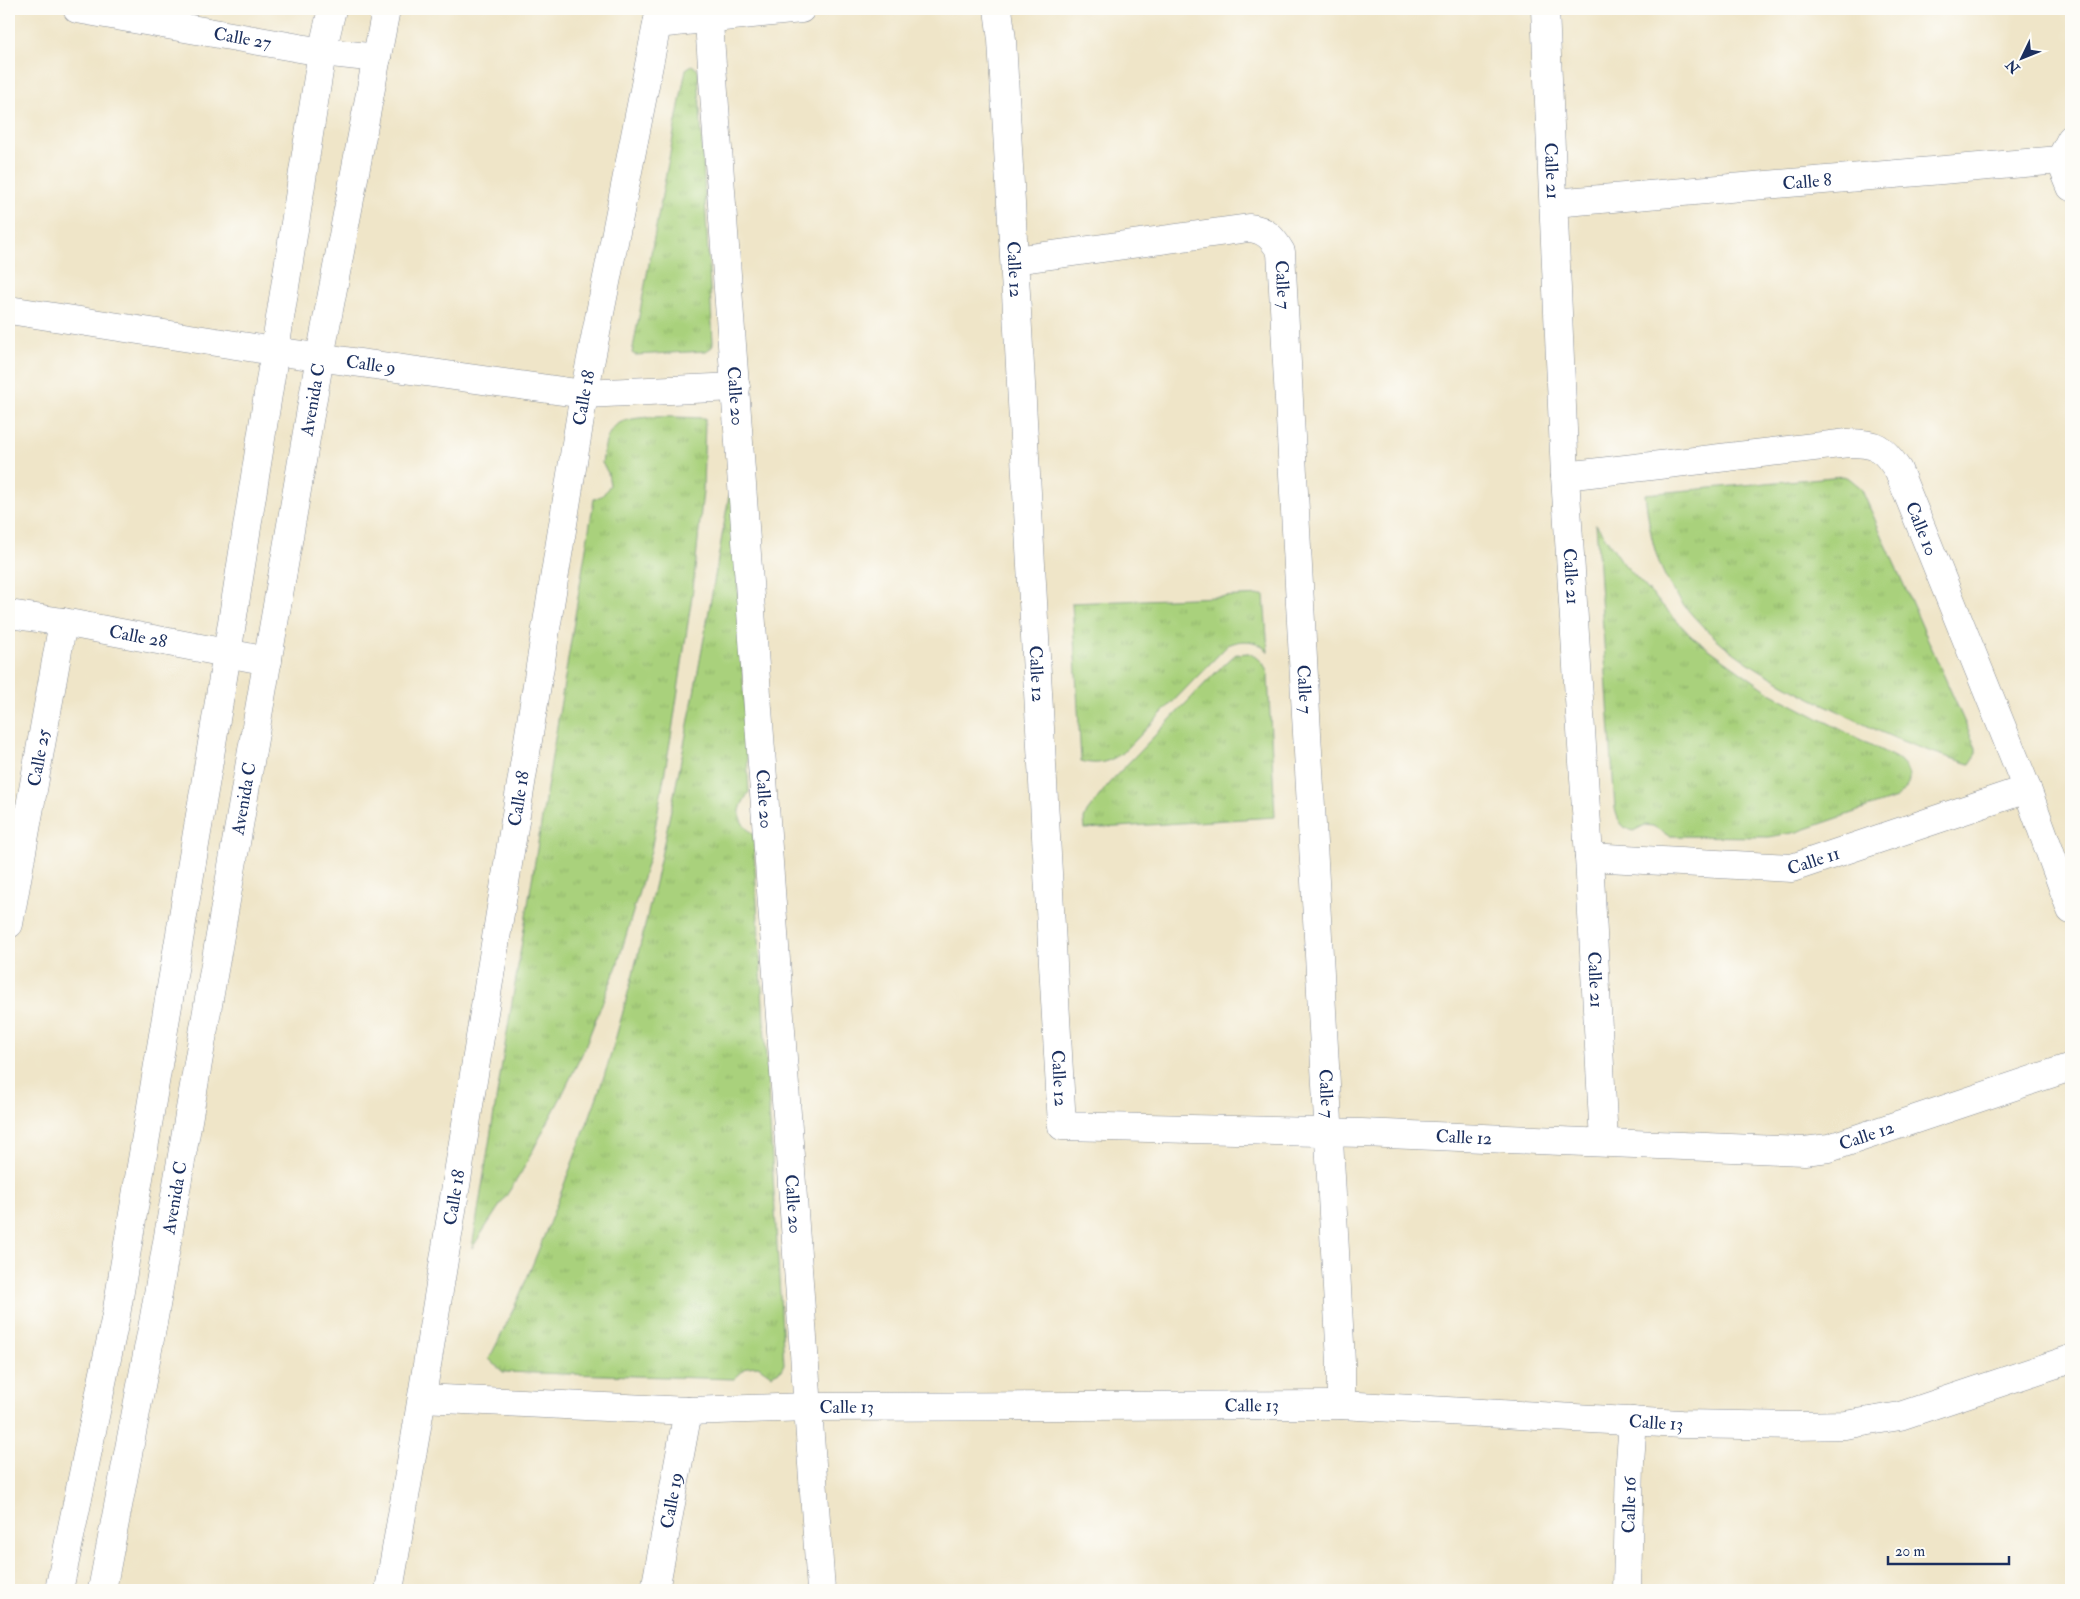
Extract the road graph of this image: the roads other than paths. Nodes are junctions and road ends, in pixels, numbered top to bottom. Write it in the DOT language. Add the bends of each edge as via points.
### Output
graph roads {
  1 [pos="77,9"];
  2 [pos="332,9"];
  3 [pos="386,9"];
  4 [pos="801,9"];
  5 [pos="998,9"];
  6 [pos="1545,9"];
  7 [pos="709,13"];
  8 [pos="166,16"];
  9 [pos="658,16"];
  10 [pos="322,52"];
  11 [pos="377,58"];
  12 [pos="2065,149"];
  13 [pos="2071,187"];
  14 [pos="1554,203"];
  15 [pos="1015,260"];
  16 [pos="9,310"];
  17 [pos="274,351"];
  18 [pos="320,357"];
  19 [pos="736,387"];
  20 [pos="584,394"];
  21 [pos="1564,476"];
  22 [pos="9,614"];
  23 [pos="63,622"];
  24 [pos="227,654"];
  25 [pos="268,661"];
  26 [pos="2027,789"];
  27 [pos="1589,857"];
  28 [pos="2071,910"];
  29 [pos="9,924"];
  30 [pos="2071,1067"];
  31 [pos="1328,1132"];
  32 [pos="1604,1142"];
  33 [pos="2071,1359"];
  34 [pos="422,1398"];
  35 [pos="1341,1405"];
  36 [pos="808,1407"];
  37 [pos="688,1411"];
  38 [pos="1633,1421"];
  39 [pos="58,1590"];
  40 [pos="102,1590"];
  41 [pos="389,1590"];
  42 [pos="655,1590"];
  43 [pos="822,1590"];
  44 [pos="1627,1590"];
  1 -- 8 [label="street, Calle 27"];
  2 -- 10 [label="street"];
  3 -- 11 [label="street, Avenida C"];
  4 -- 7 [label="street"];
  5 -- 15 [label="street, Calle 12"];
  6 -- 14 [label="street, Calle 21"];
  7 -- 9 [label="street"];
  7 -- 19 [label="street, Calle 20"];
  8 -- 10 [label="street, Calle 27"];
  9 -- 20 [label="street, Calle 18"];
  10 -- 11 [label="street, Calle 27"];
  10 -- 17 [label="street"];
  11 -- 18 [label="street, Avenida C"];
  12 -- 13 [label="street"];
  12 -- 14 [label="street, Calle 8"];
  14 -- 21 [label="street, Calle 21"];
  15 -- 31 [label="street, Calle 12" via="1062,1126"];
  15 -- 31 [label="street, Calle 7" via="1248,228 1267,233 1281,252"];
  16 -- 17 [label="street, Calle 9"];
  17 -- 18 [label="street, Calle 9"];
  17 -- 24 [label="street"];
  18 -- 20 [label="street, Calle 9"];
  18 -- 25 [label="street, Avenida C"];
  19 -- 20 [label="street, Calle 9"];
  19 -- 36 [label="street, Calle 20"];
  20 -- 34 [label="street, Calle 18"];
  21 -- 26 [label="street, Calle 10" via="1848,443 1878,446 1898,470"];
  21 -- 27 [label="street, Calle 21"];
  22 -- 23 [label="street, Calle 28"];
  23 -- 24 [label="street, Calle 28"];
  23 -- 29 [label="street, Calle 25"];
  24 -- 25 [label="street, Calle 28"];
  24 -- 39 [label="street" via="116,1315"];
  25 -- 40 [label="street, Avenida C" via="155,1313"];
  26 -- 27 [label="street, Calle 11" via="1792,868"];
  26 -- 28 [label="street, Calle 10"];
  27 -- 32 [label="street, Calle 21"];
  30 -- 32 [label="street, Calle 12" via="1829,1148 1804,1151"];
  31 -- 32 [label="street, Calle 12"];
  31 -- 35 [label="street, Calle 7"];
  33 -- 38 [label="street, Calle 13" via="1900,1416 1845,1425"];
  34 -- 37 [label="street, Calle 13"];
  34 -- 41 [label="street, Calle 18"];
  35 -- 36 [label="street, Calle 13"];
  35 -- 38 [label="street, Calle 13"];
  36 -- 37 [label="street, Calle 13"];
  36 -- 43 [label="street, Calle 20"];
  37 -- 42 [label="street, Calle 19"];
  38 -- 44 [label="street, Calle 16"];
}
